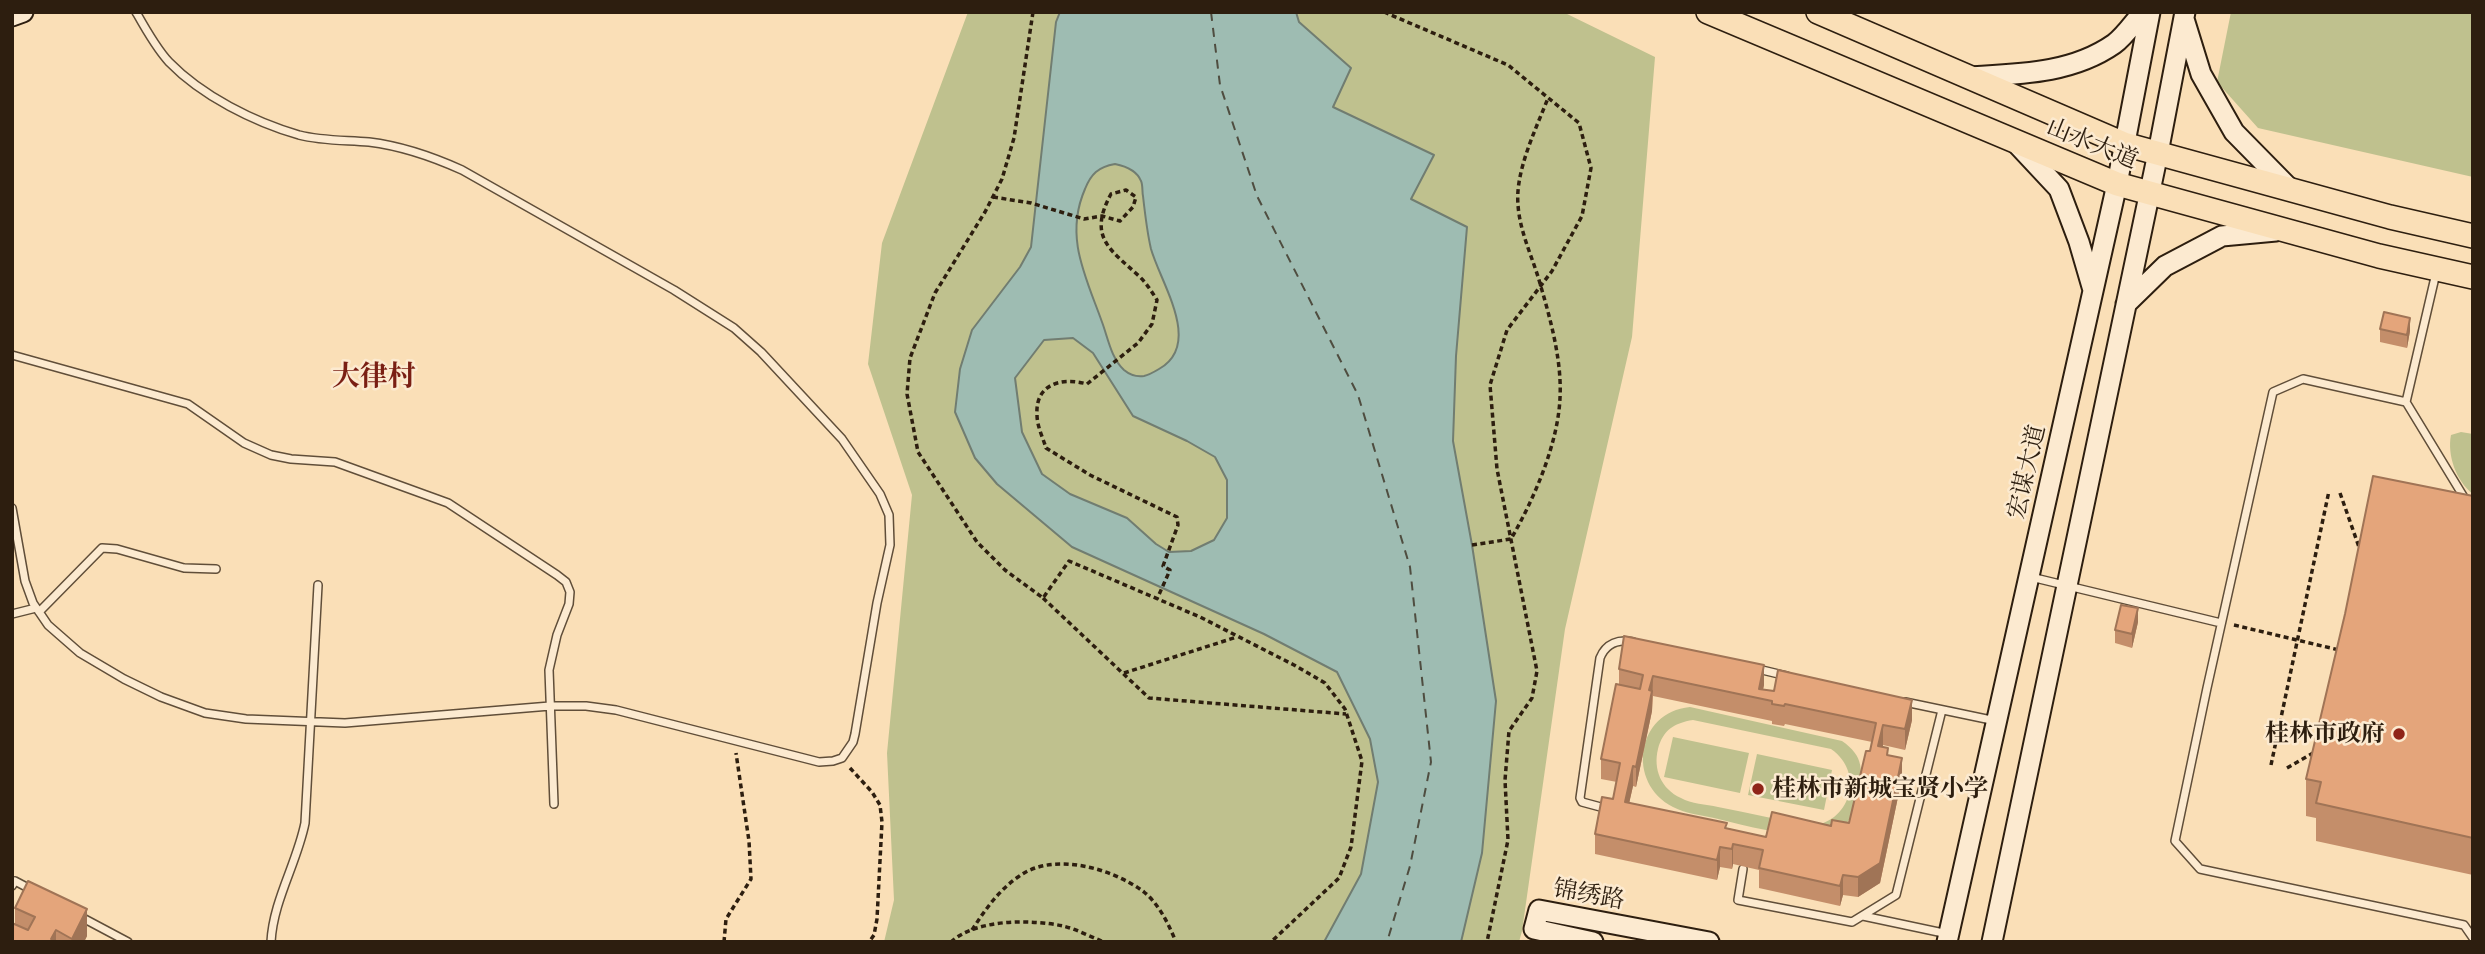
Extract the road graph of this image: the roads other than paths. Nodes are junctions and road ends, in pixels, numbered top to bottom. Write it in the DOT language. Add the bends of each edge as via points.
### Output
graph roads {
  1 [pos="23,12"];
  2 [pos="136,12"];
  3 [pos="1708,12"];
  4 [pos="1818,12"];
  5 [pos="2143,12"];
  6 [pos="2150,12"];
  7 [pos="2184,15"];
  8 [pos="12,16"];
  9 [pos="1967,77"];
  10 [pos="2012,140"];
  11 [pos="2124,144"];
  12 [pos="2158,153"];
  13 [pos="2117,184"];
  14 [pos="2291,190"];
  15 [pos="2149,193"];
  16 [pos="2286,230"];
  17 [pos="2473,236"];
  18 [pos="2437,268"];
  19 [pos="2473,276"];
  20 [pos="2093,291"];
  21 [pos="2126,304"];
  22 [pos="12,355"];
  23 [pos="2406,402"];
  24 [pos="2473,503"];
  25 [pos="12,508"];
  26 [pos="216,569"];
  27 [pos="2029,577"];
  28 [pos="318,585"];
  29 [pos="2065,586"];
  30 [pos="38,610"];
  31 [pos="12,614"];
  32 [pos="2221,622"];
  33 [pos="1638,643"];
  34 [pos="1744,667"];
  35 [pos="1797,678"];
  36 [pos="1902,701"];
  37 [pos="550,706"];
  38 [pos="1942,710"];
  39 [pos="310,722"];
  40 [pos="1996,722"];
  41 [pos="554,804"];
  42 [pos="1608,809"];
  43 [pos="1743,869"];
  44 [pos="12,886"];
  45 [pos="38,893"];
  46 [pos="73,912"];
  47 [pos="1863,916"];
  48 [pos="1948,938"];
  49 [pos="2473,938"];
  50 [pos="128,942"];
  51 [pos="271,942"];
  52 [pos="1593,942"];
  53 [pos="1709,942"];
  54 [pos="1992,942"];
  1 -- 8 [label="main road"];
  2 -- 37 [label="lane" via="167,60 224,102 300,135 401,147 442,161 734,328 842,439 880,494 889,515 890,545 853,742 842,758 819,762 616,710"];
  3 -- 10 [label="main road, 山水大道"];
  4 -- 9 [label="main road, 山水大道"];
  5 -- 9 [label="main road" via="2115,43 2069,67"];
  6 -- 11 [label="main road, 宏谋大道"];
  7 -- 12 [label="main road"];
  7 -- 14 [label="main road" via="2201,74 2234,132"];
  9 -- 11 [label="main road, 山水大道"];
  10 -- 13 [label="main road, 山水大道"];
  10 -- 20 [label="main road" via="2059,188"];
  11 -- 12 [label="main road, 山水大道"];
  11 -- 13 [label="main road, 宏谋大道"];
  12 -- 14 [label="main road, 山水大道"];
  12 -- 15 [label="main road"];
  13 -- 15 [label="main road, 山水大道"];
  13 -- 20 [label="main road, 宏谋大道"];
  14 -- 17 [label="main road, 山水大道"];
  15 -- 16 [label="main road, 山水大道"];
  15 -- 21 [label="main road"];
  16 -- 18 [label="main road, 山水大道"];
  16 -- 21 [label="main road" via="2222,236 2165,265"];
  18 -- 19 [label="main road, 山水大道"];
  18 -- 23 [label="lane"];
  20 -- 27 [label="main road, 宏谋大道"];
  21 -- 29 [label="main road"];
  22 -- 37 [label="lane" via="188,404 244,443 271,455 335,462 391,480 448,503 482,524 557,575 570,592 548,670"];
  23 -- 24 [label="lane" via="2465,499"];
  23 -- 32 [label="lane" via="2303,379 2273,392"];
  25 -- 30 [label="lane" via="25,581"];
  26 -- 30 [label="lane" via="184,568 102,548"];
  27 -- 29 [label="lane"];
  27 -- 40 [label="main road, 宏谋大道"];
  28 -- 39 [label="lane"];
  29 -- 32 [label="lane"];
  29 -- 54 [label="main road"];
  30 -- 31 [label="lane"];
  30 -- 39 [label="lane" via="80,653 161,697 205,713"];
  32 -- 49 [label="lane" via="2175,841 2200,869 2464,925"];
  33 -- 42 [label="lane" via="1617,642 1600,658 1580,798"];
  34 -- 35 [label="lane"];
  36 -- 38 [label="lane"];
  37 -- 39 [label="lane"];
  37 -- 41 [label="lane"];
  38 -- 40 [label="lane"];
  38 -- 47 [label="lane" via="1896,895"];
  39 -- 51 [label="lane" via="305,823"];
  40 -- 48 [label="main road, 宏谋大道"];
  43 -- 47 [label="lane" via="1738,900 1852,922"];
  44 -- 45 [label="lane" via="15,881"];
  46 -- 50 [label="lane"];
  47 -- 48 [label="lane"];
  52 -- 53 [label="main road, 锦绣路" via="1534,929 1539,910"];
}
